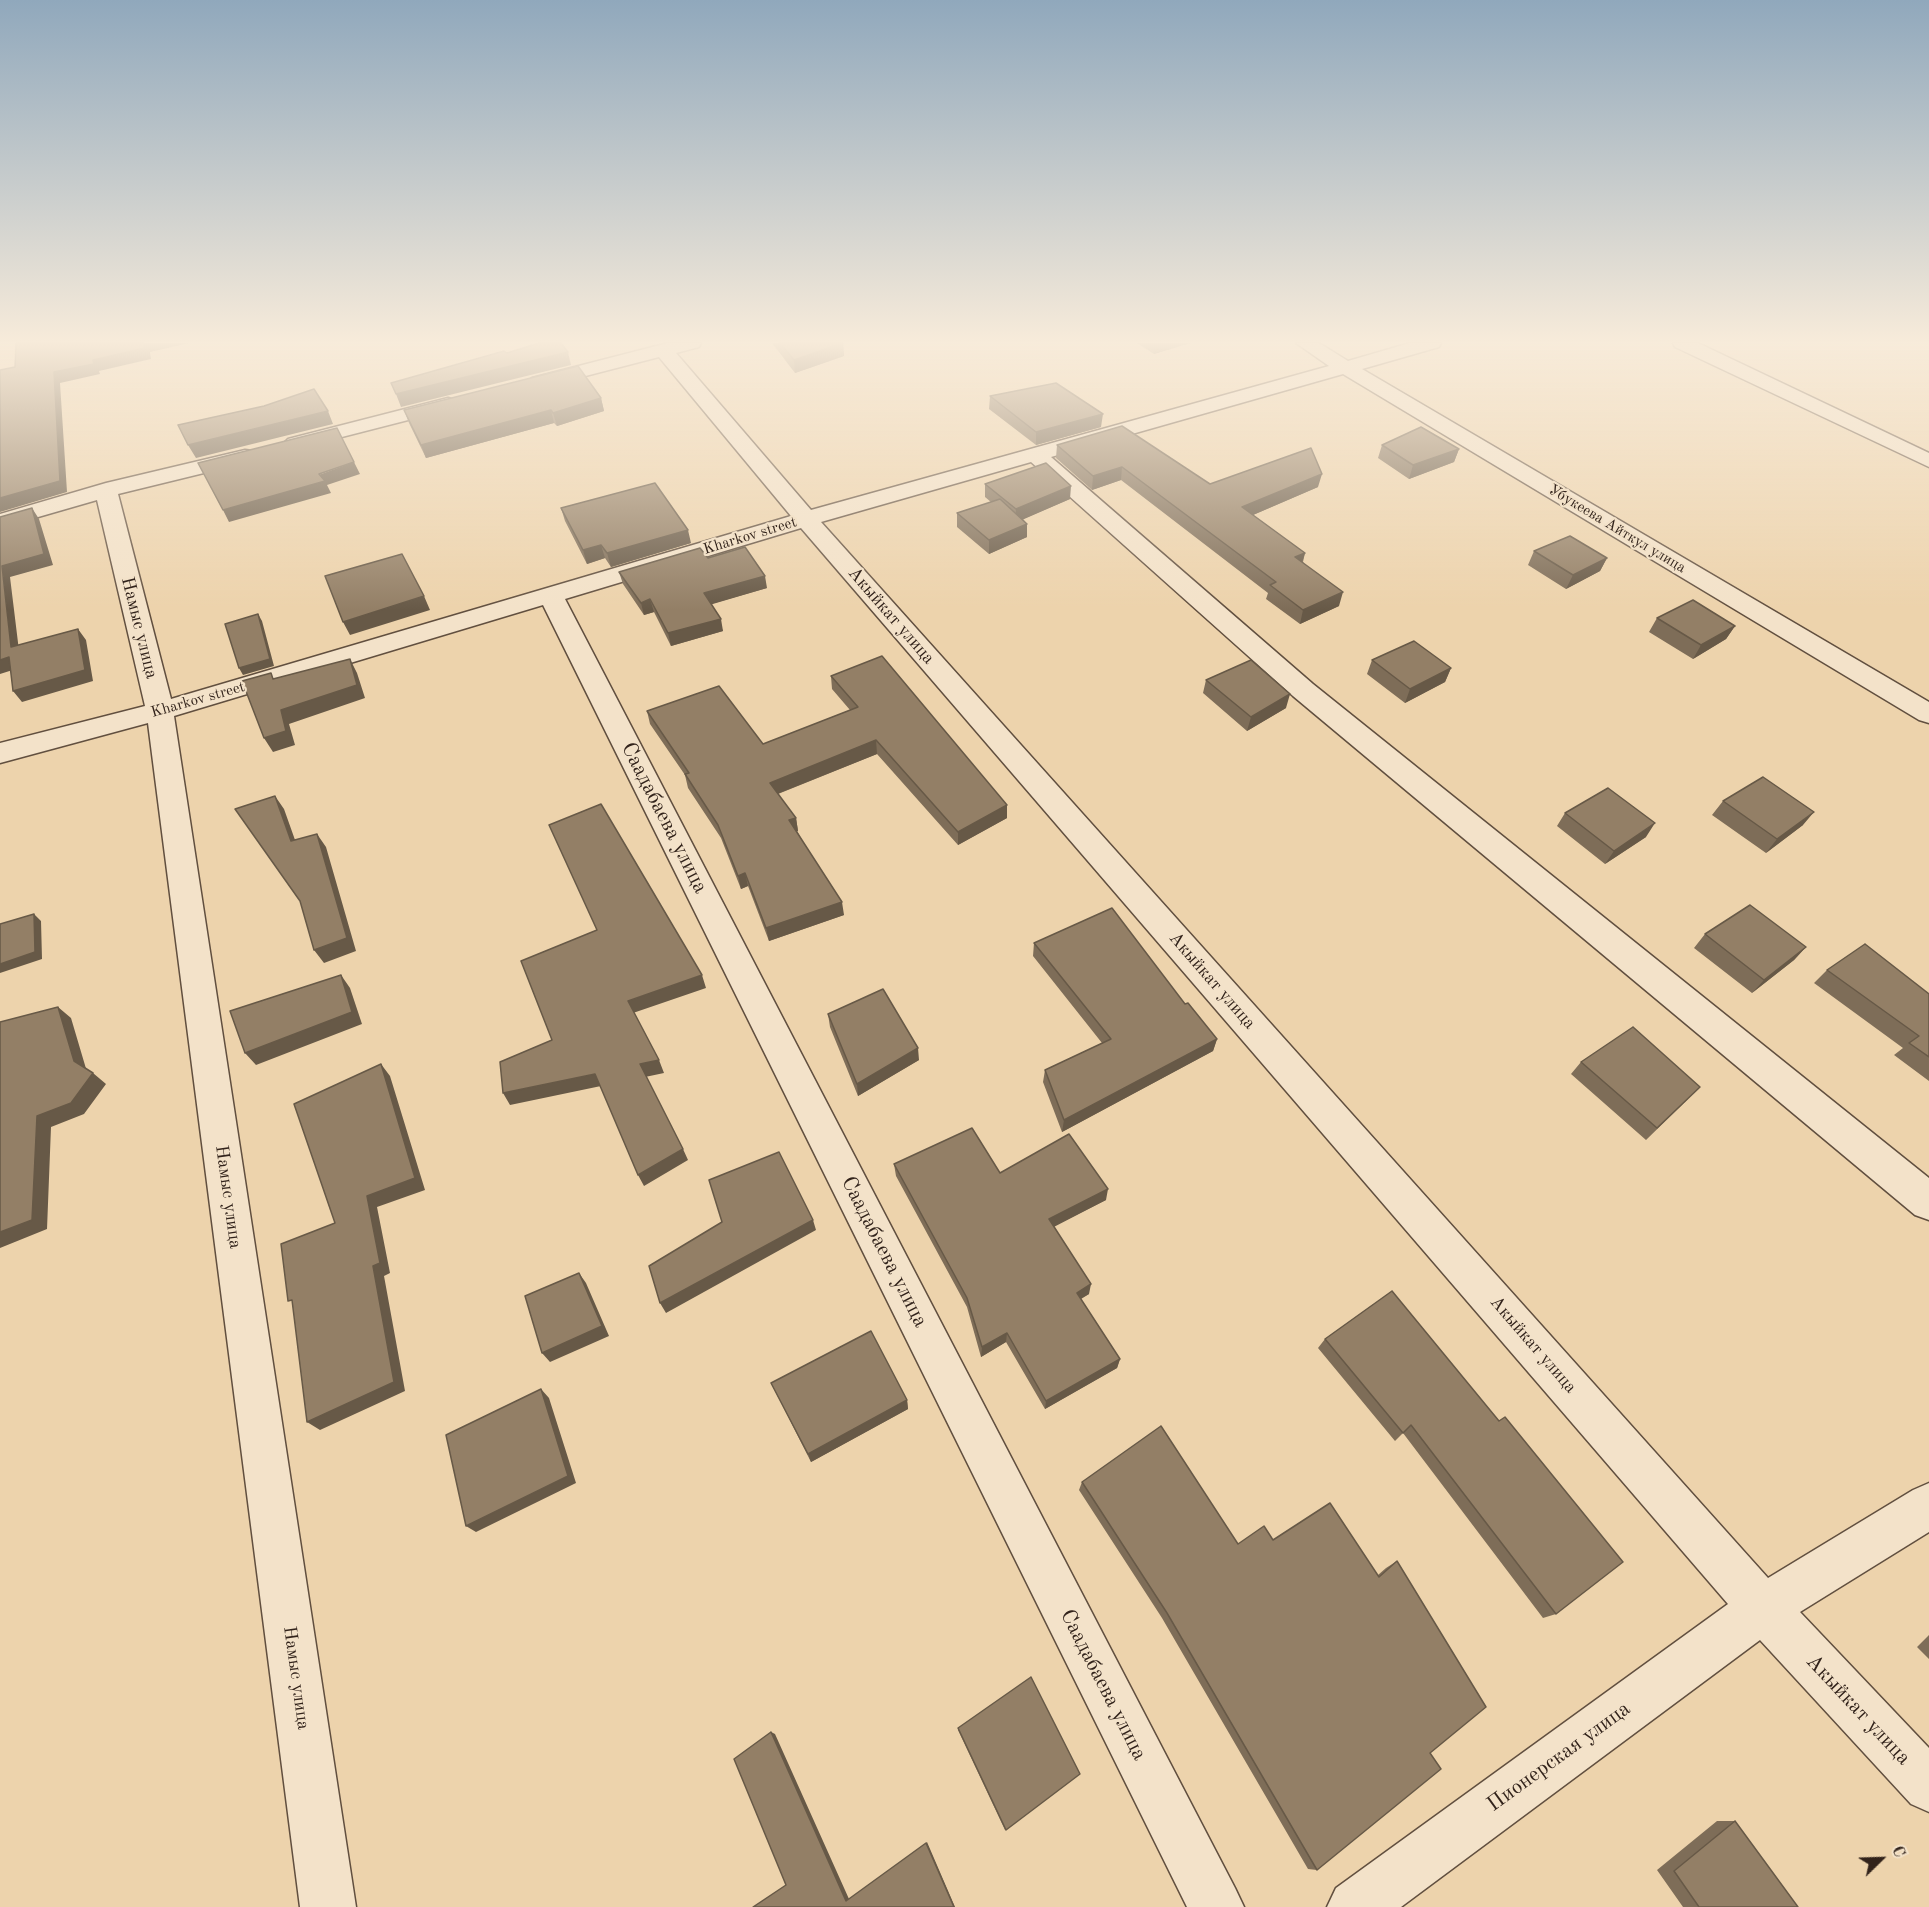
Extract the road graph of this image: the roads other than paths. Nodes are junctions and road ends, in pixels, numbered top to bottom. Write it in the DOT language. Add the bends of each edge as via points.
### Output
graph roads {
  1 [pos="338,432"];
  2 [pos="741,432"];
  3 [pos="1112,432"];
  4 [pos="1455,432"];
  5 [pos="1870,432"];
  6 [pos="1035,454"];
  7 [pos="1929,460"];
  8 [pos="106,490"];
  9 [pos="806,519"];
  10 [pos="0,521"];
  11 [pos="552,596"];
  12 [pos="160,711"];
  13 [pos="1929,714"];
  14 [pos="0,753"];
  15 [pos="1929,1202"];
  16 [pos="1929,1506"];
  17 [pos="1763,1608"];
  18 [pos="1929,1786"];
  19 [pos="328,1907"];
  20 [pos="1216,1907"];
  21 [pos="1355,1907"];
  1 -- 8 [label="street"];
  2 -- 9 [label="street, Акыйкат улица"];
  3 -- 6 [label="street, Kharkov street"];
  4 -- 13 [label="street, Убукеева Айткул улица"];
  5 -- 7 [label="street"];
  6 -- 9 [label="street, Kharkov street"];
  6 -- 15 [label="street" via="1303,690"];
  8 -- 10 [label="street"];
  8 -- 12 [label="street, Намыс улица"];
  9 -- 11 [label="street, Kharkov street"];
  9 -- 17 [label="street, Акыйкат улица"];
  11 -- 12 [label="street, Kharkov street"];
  11 -- 20 [label="street, Саадабаева улица"];
  12 -- 14 [label="street, Kharkov street"];
  12 -- 19 [label="street, Намыс улица"];
  16 -- 17 [label="street"];
  17 -- 18 [label="street, Акыйкат улица"];
  17 -- 21 [label="street, Пионерская улица"];
}
